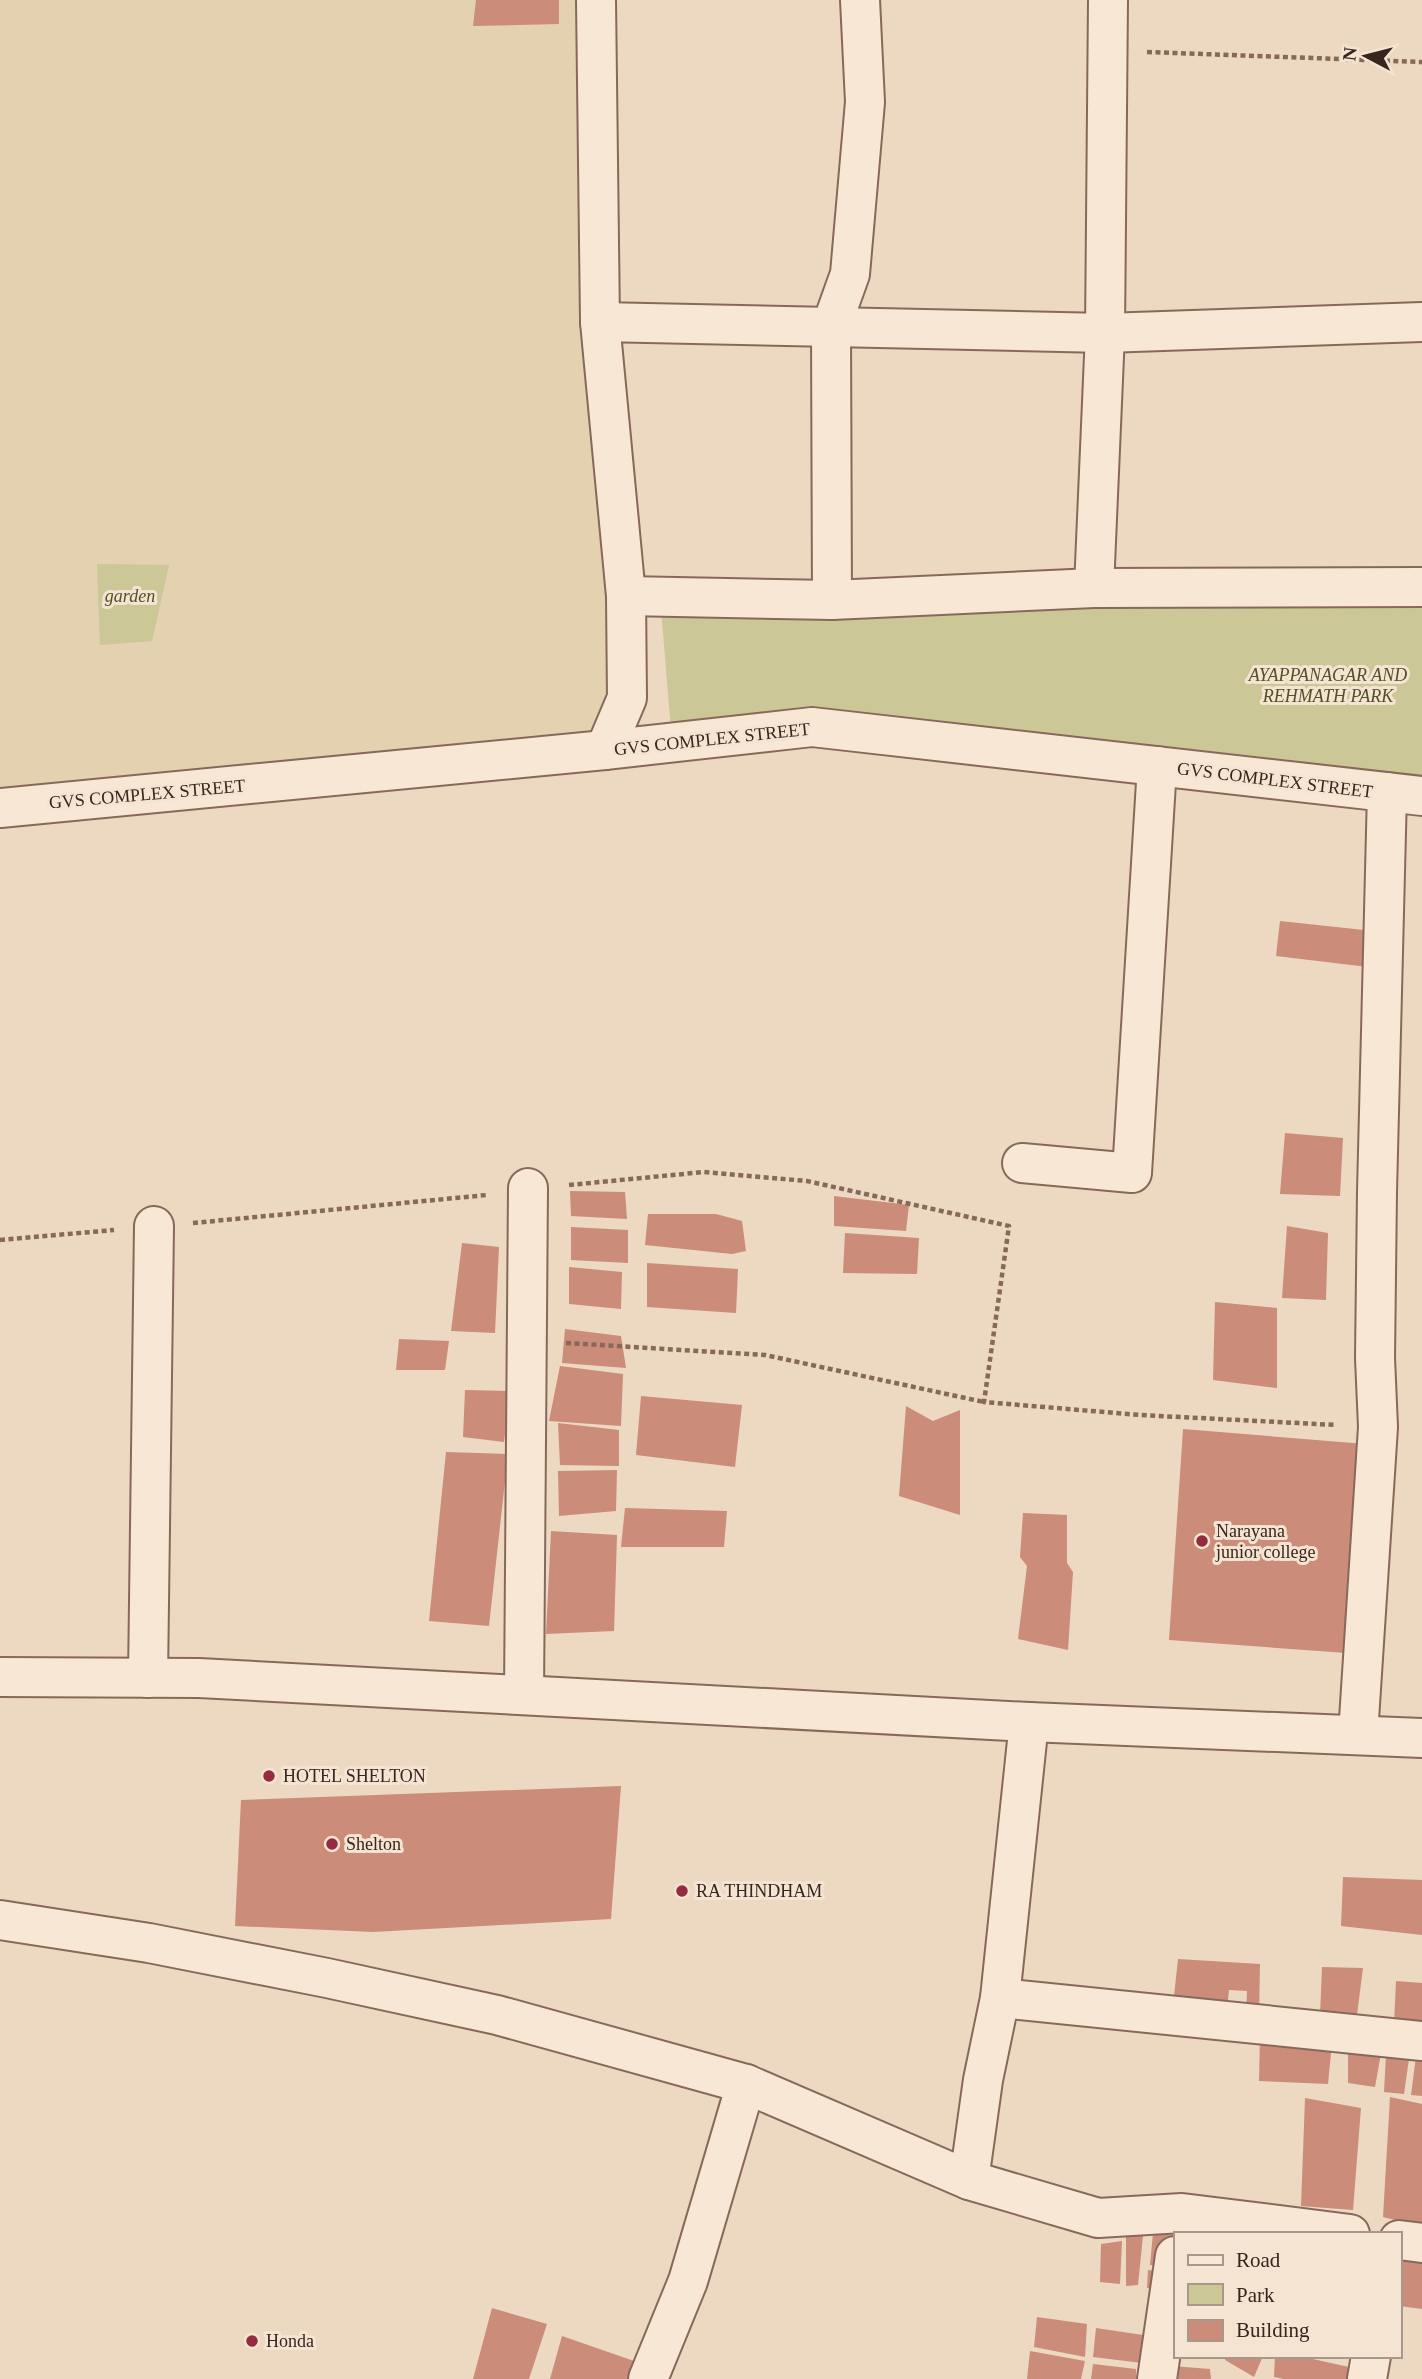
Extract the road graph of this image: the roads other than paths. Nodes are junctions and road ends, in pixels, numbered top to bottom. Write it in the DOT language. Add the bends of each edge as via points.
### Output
graph roads {
  1 [pos="596,0"];
  2 [pos="860,0"];
  3 [pos="1108,0"];
  4 [pos="600,322"];
  5 [pos="1422,322"];
  6 [pos="831,327"];
  7 [pos="1105,333"];
  8 [pos="1422,587"];
  9 [pos="1094,588"];
  10 [pos="626,596"];
  11 [pos="832,600"];
  12 [pos="605,750"];
  13 [pos="1157,766"];
  14 [pos="1404,794"];
  15 [pos="0,808"];
  16 [pos="1022,1163"];
  17 [pos="528,1188"];
  18 [pos="154,1226"];
  19 [pos="0,1677"];
  20 [pos="148,1678"];
  21 [pos="524,1695"];
  22 [pos="1029,1722"];
  23 [pos="1358,1735"];
  24 [pos="1422,1738"];
  25 [pos="0,1920"];
  26 [pos="1000,1998"];
  27 [pos="1422,2041"];
  28 [pos="746,2084"];
  29 [pos="970,2180"];
  30 [pos="1180,2223"];
  31 [pos="1319,2232"];
  32 [pos="1401,2240"];
  33 [pos="1422,2243"];
  34 [pos="1174,2263"];
  35 [pos="1371,2358"];
  36 [pos="648,2379"];
  37 [pos="1157,2379"];
  38 [pos="1367,2379"];
  1 -- 4 [label="street"];
  2 -- 6 [label="street" via="864,102 852,261"];
  3 -- 7 [label="street"];
  4 -- 6 [label="street"];
  4 -- 10 [label="street"];
  5 -- 7 [label="street"];
  6 -- 7 [label="street"];
  6 -- 11 [label="street"];
  7 -- 9 [label="street"];
  8 -- 9 [label="street"];
  9 -- 11 [label="street"];
  10 -- 11 [label="street"];
  10 -- 12 [label="street" via="627,698"];
  12 -- 13 [label="street, GVS COMPLEX STREET" via="812,727"];
  12 -- 15 [label="street, GVS COMPLEX STREET"];
  13 -- 14 [label="street, GVS COMPLEX STREET"];
  13 -- 16 [label="street" via="1132,1173"];
  14 -- 23 [label="street" via="1377,1192 1378,1427"];
  17 -- 21 [label="street"];
  18 -- 20 [label="street"];
  19 -- 20 [label="street"];
  20 -- 21 [label="street"];
  21 -- 22 [label="street"];
  22 -- 23 [label="street"];
  22 -- 26 [label="street"];
  23 -- 24 [label="street"];
  25 -- 28 [label="street" via="149,1943 497,2015"];
  26 -- 27 [label="street"];
  26 -- 29 [label="street"];
  28 -- 29 [label="street"];
  28 -- 36 [label="street" via="688,2281"];
  29 -- 30 [label="street" via="1098,2218"];
  30 -- 31 [label="street"];
  32 -- 33 [label="street"];
  34 -- 37 [label="street"];
  35 -- 38 [label="street"];
}
